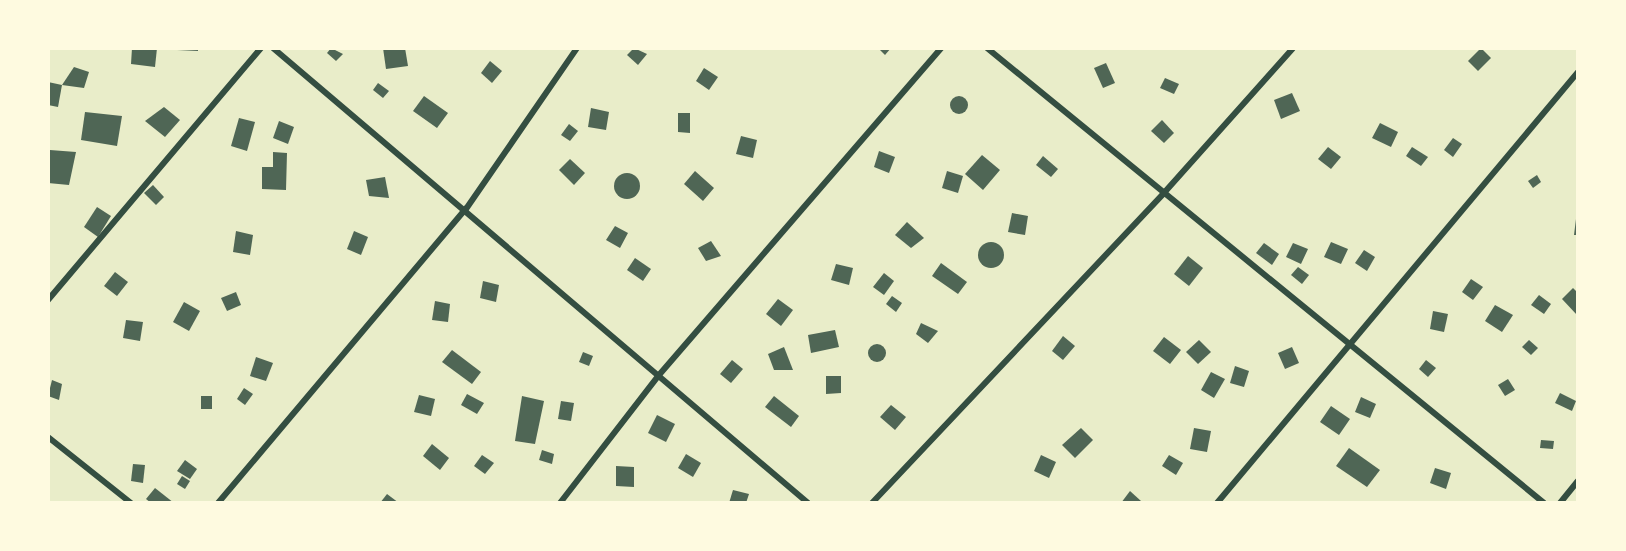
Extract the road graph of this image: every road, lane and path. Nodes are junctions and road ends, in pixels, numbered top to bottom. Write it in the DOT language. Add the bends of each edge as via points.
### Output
graph roads {
  1 [pos="261,48"];
  2 [pos="273,48"];
  3 [pos="578,48"];
  4 [pos="941,48"];
  5 [pos="987,48"];
  6 [pos="1293,48"];
  7 [pos="1578,72"];
  8 [pos="1162,194"];
  9 [pos="466,209"];
  10 [pos="48,300"];
  11 [pos="1349,345"];
  12 [pos="659,375"];
  13 [pos="48,437"];
  14 [pos="1578,481"];
  15 [pos="131,503"];
  16 [pos="218,503"];
  17 [pos="560,503"];
  18 [pos="808,503"];
  19 [pos="872,503"];
  20 [pos="1216,503"];
  21 [pos="1544,503"];
  22 [pos="1560,503"];
  1 -- 10 [label="street"];
  2 -- 9 [label="street"];
  3 -- 9 [label="street"];
  4 -- 12 [label="street"];
  5 -- 8 [label="street"];
  6 -- 8 [label="street"];
  7 -- 11 [label="street"];
  8 -- 11 [label="street"];
  8 -- 19 [label="street"];
  9 -- 12 [label="street"];
  9 -- 16 [label="street"];
  11 -- 20 [label="street"];
  11 -- 21 [label="street"];
  12 -- 17 [label="street"];
  12 -- 18 [label="street"];
  13 -- 15 [label="street"];
  14 -- 22 [label="street"];
}
